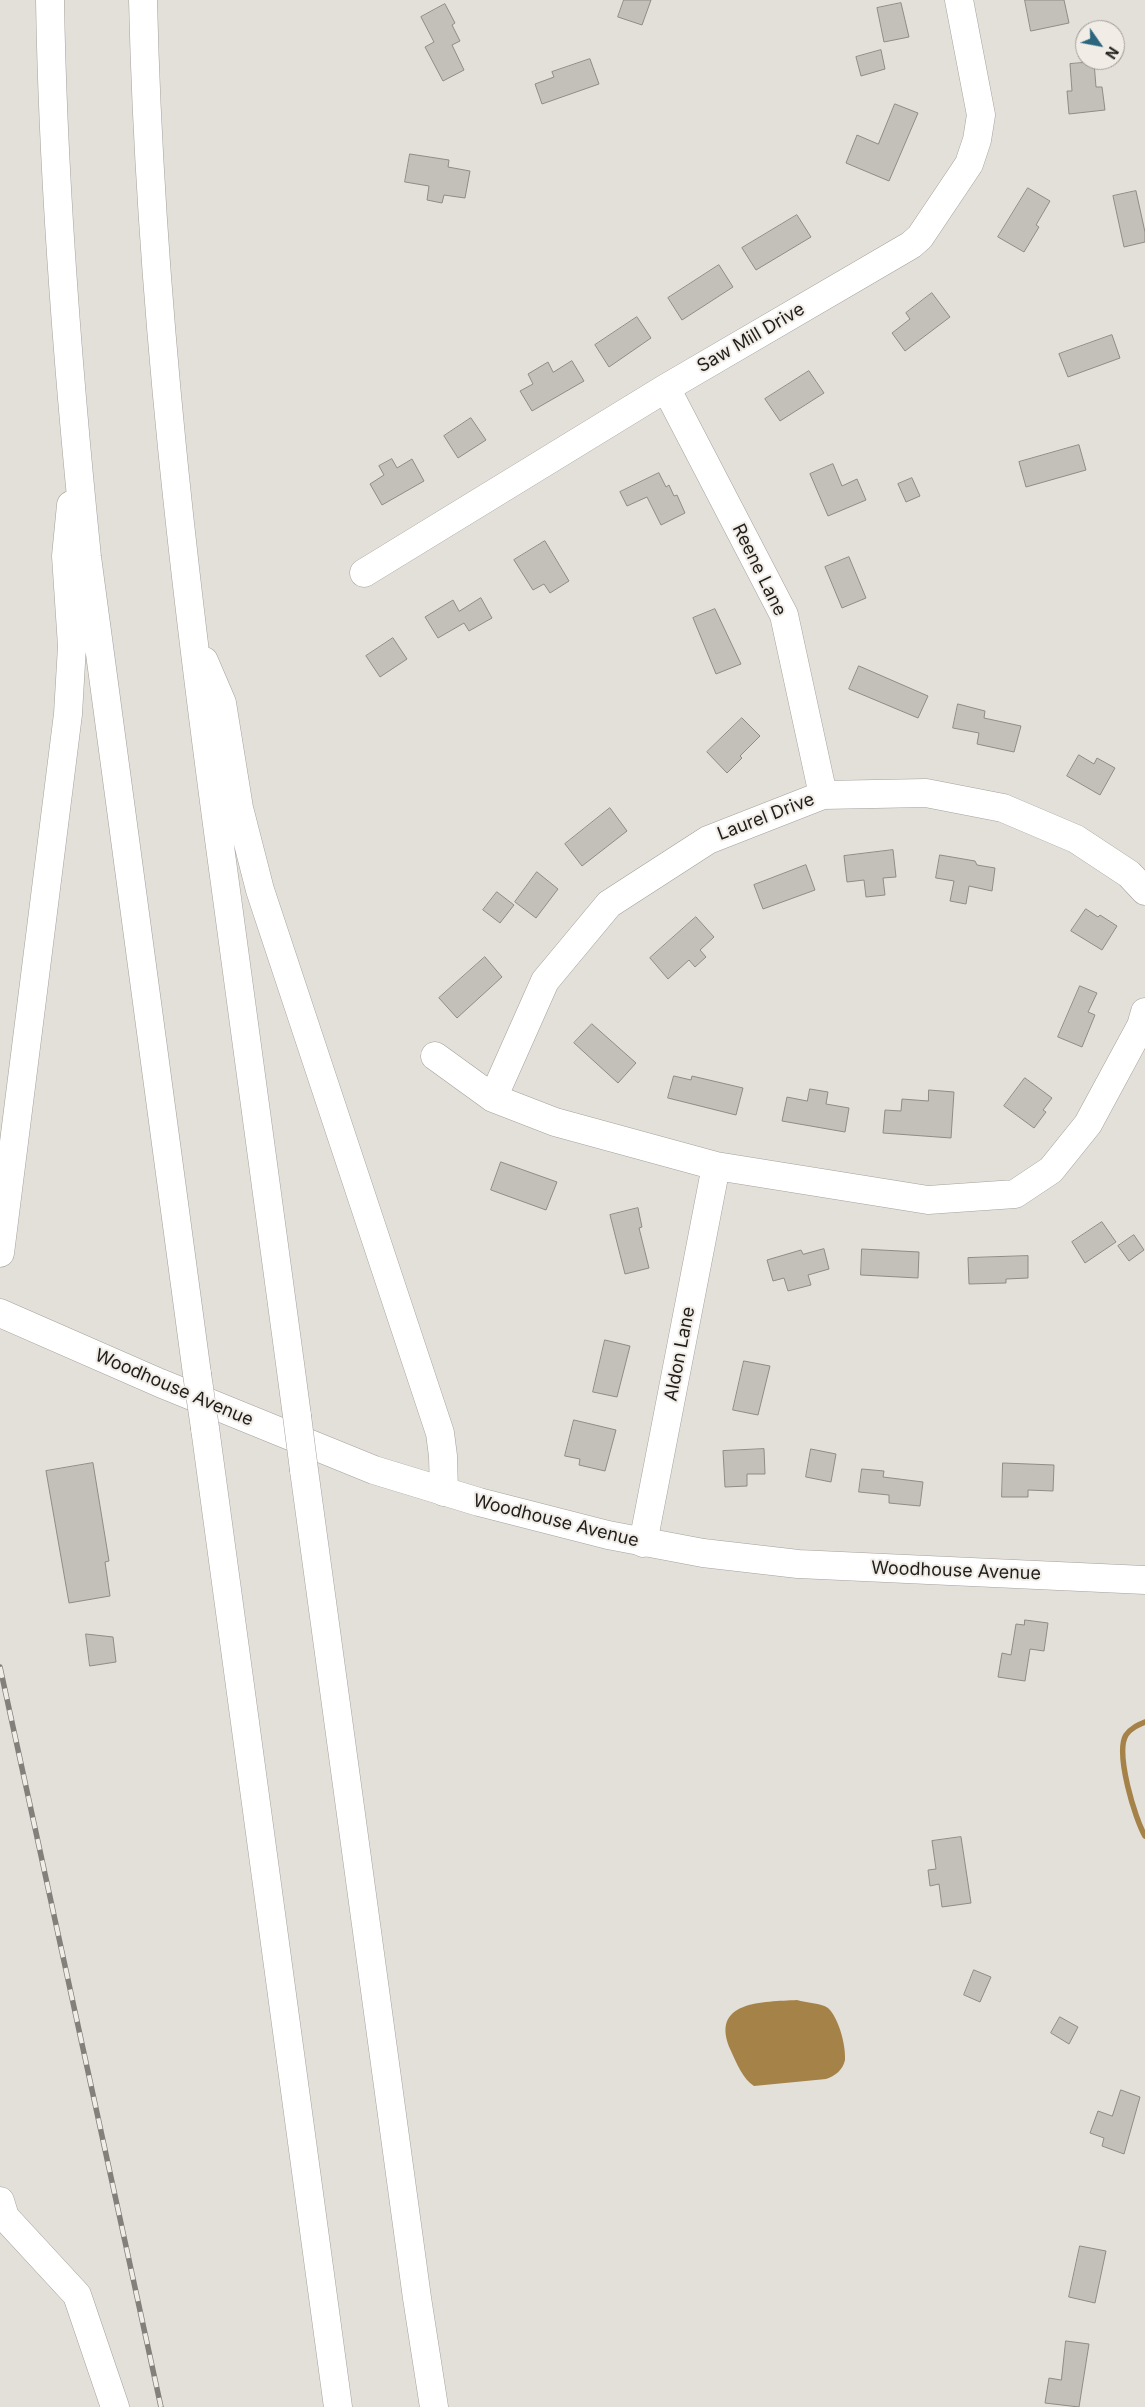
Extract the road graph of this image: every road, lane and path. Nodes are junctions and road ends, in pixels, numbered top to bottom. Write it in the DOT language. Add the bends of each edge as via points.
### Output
graph roads {
  1 [pos="50,0"];
  2 [pos="143,0"];
  3 [pos="958,0"];
  4 [pos="666,388"];
  5 [pos="79,477"];
  6 [pos="364,573"];
  7 [pos="192,639"];
  8 [pos="823,795"];
  9 [pos="1145,891"];
  10 [pos="1145,1012"];
  11 [pos="435,1056"];
  12 [pos="493,1098"];
  13 [pos="716,1166"];
  14 [pos="0,1254"];
  15 [pos="0,1313"];
  16 [pos="444,1492"];
  17 [pos="643,1543"];
  18 [pos="1145,1580"];
  19 [pos="0,2201"];
  20 [pos="116,2407"];
  21 [pos="338,2407"];
  22 [pos="434,2407"];
  1 -- 5 [label="main road" via="56,174"];
  2 -- 7 [label="main road" via="156,278"];
  3 -- 4 [label="main road, Saw Mill Drive" via="981,114 977,140 969,164 920,237 912,245"];
  4 -- 6 [label="main road, Saw Mill Drive"];
  4 -- 8 [label="main road, Reene Lane" via="784,615"];
  5 -- 14 [label="main road" via="66,541 72,646 68,714"];
  5 -- 21 [label="main road, bridge" via="94,610"];
  7 -- 16 [label="main road" via="222,703 239,808 263,899 440,1433"];
  7 -- 22 [label="main road, bridge"];
  8 -- 9 [label="main road, Laurel Drive" via="926,793 1003,808 1076,839 1129,874"];
  8 -- 12 [label="main road, Laurel Drive" via="708,840 609,904 545,981"];
  10 -- 13 [label="main road" via="1141,1026 1088,1124 1051,1170 1016,1194 928,1200"];
  11 -- 12 [label="main road"];
  12 -- 13 [label="main road" via="555,1122"];
  13 -- 17 [label="main road, Aldon Lane"];
  15 -- 16 [label="main road, Woodhouse Avenue" via="327,1452"];
  16 -- 17 [label="main road, Woodhouse Avenue"];
  17 -- 18 [label="main road, Woodhouse Avenue" via="703,1554 798,1564"];
  19 -- 20 [label="main road" via="5,2217 77,2295"];
}
